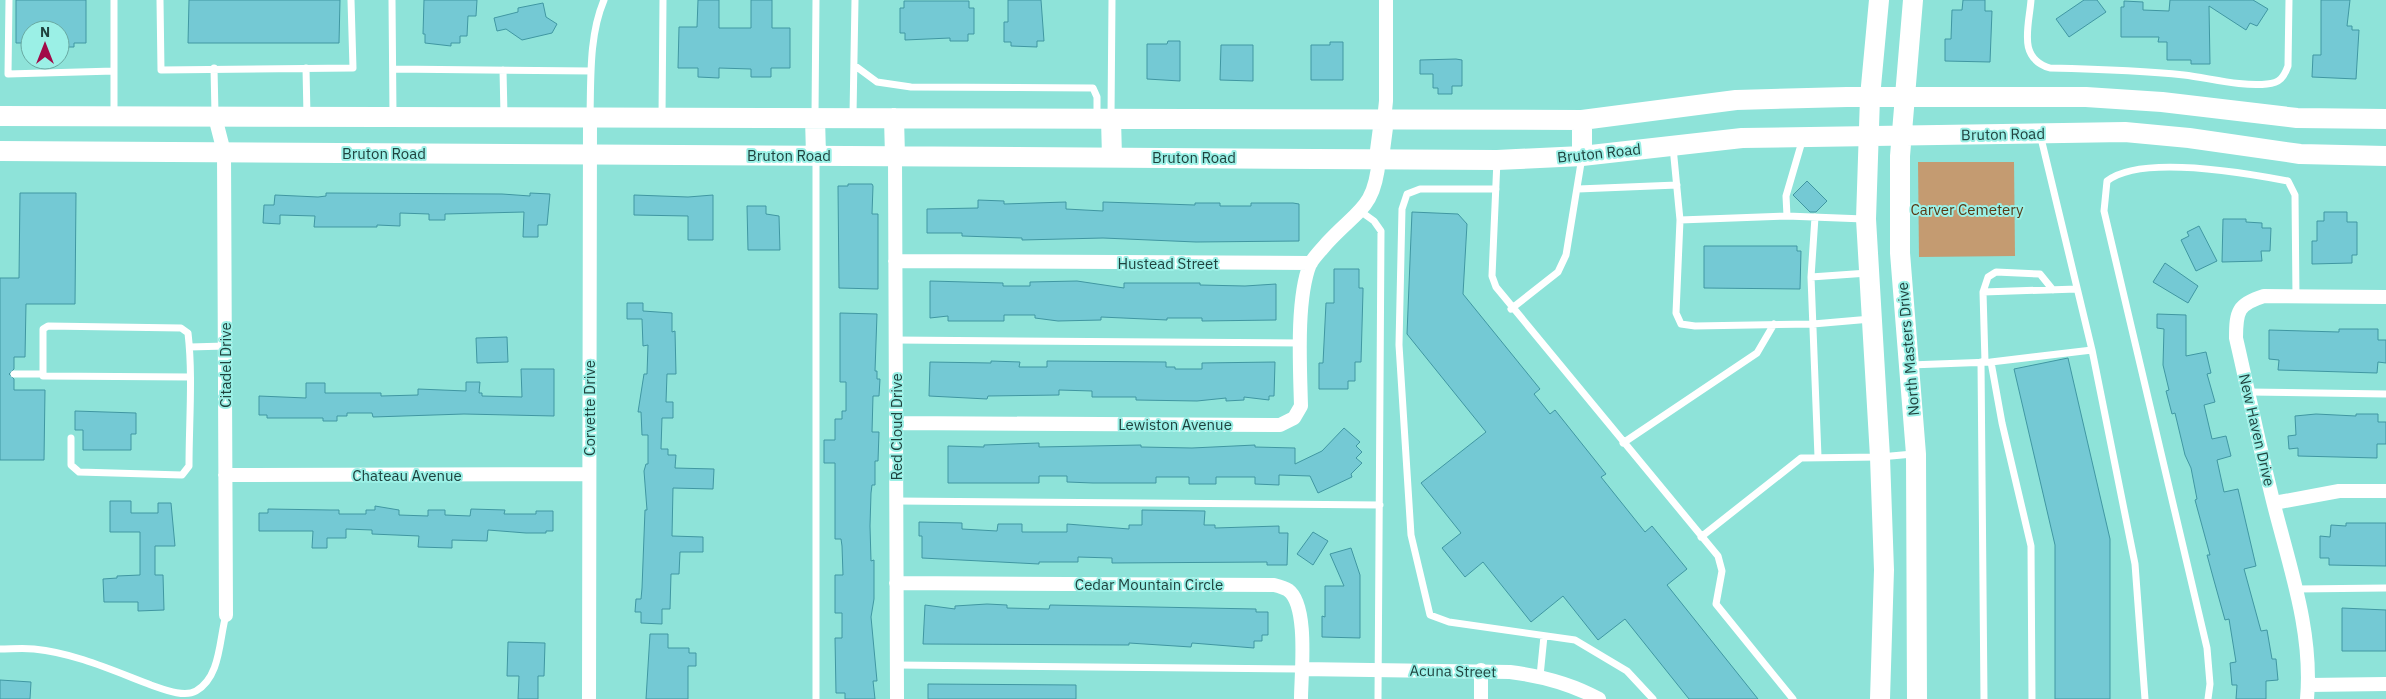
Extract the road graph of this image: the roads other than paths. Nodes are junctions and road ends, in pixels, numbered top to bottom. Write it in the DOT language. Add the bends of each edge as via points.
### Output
graph roads {
  1 [pos="9,0"];
  2 [pos="114,0"];
  3 [pos="160,0"];
  4 [pos="351,0"];
  5 [pos="392,0"];
  6 [pos="604,0"];
  7 [pos="663,0"];
  8 [pos="816,0"];
  9 [pos="855,0"];
  10 [pos="1112,0"];
  11 [pos="1386,0"];
  12 [pos="1879,0"];
  13 [pos="1913,0"];
  14 [pos="2031,0"];
  15 [pos="2289,0"];
  16 [pos="854,65"];
  17 [pos="214,68"];
  18 [pos="306,68"];
  19 [pos="392,69"];
  20 [pos="503,70"];
  21 [pos="114,71"];
  22 [pos="591,71"];
  23 [pos="1870,96"];
  24 [pos="1905,96"];
  25 [pos="0,116"];
  26 [pos="114,116"];
  27 [pos="215,117"];
  28 [pos="307,117"];
  29 [pos="393,117"];
  30 [pos="504,117"];
  31 [pos="590,118"];
  32 [pos="662,118"];
  33 [pos="815,118"];
  34 [pos="853,118"];
  35 [pos="894,118"];
  36 [pos="1104,119"];
  37 [pos="2386,119"];
  38 [pos="1384,120"];
  39 [pos="1582,120"];
  40 [pos="2040,134"];
  41 [pos="1804,136"];
  42 [pos="1868,136"];
  43 [pos="1901,136"];
  44 [pos="1673,145"];
  45 [pos="0,151"];
  46 [pos="224,152"];
  47 [pos="590,154"];
  48 [pos="816,155"];
  49 [pos="895,156"];
  50 [pos="1582,156"];
  51 [pos="2386,156"];
  52 [pos="1112,157"];
  53 [pos="1379,158"];
  54 [pos="1497,160"];
  55 [pos="1677,185"];
  56 [pos="1578,188"];
  57 [pos="1496,189"];
  58 [pos="1360,211"];
  59 [pos="1787,216"];
  60 [pos="1815,217"];
  61 [pos="1866,219"];
  62 [pos="1680,220"];
  63 [pos="895,261"];
  64 [pos="1311,263"];
  65 [pos="1868,273"];
  66 [pos="1811,278"];
  67 [pos="2077,289"];
  68 [pos="2053,290"];
  69 [pos="1984,292"];
  70 [pos="2296,297"];
  71 [pos="2386,297"];
  72 [pos="1511,309"];
  73 [pos="1872,319"];
  74 [pos="1774,324"];
  75 [pos="1813,324"];
  76 [pos="895,340"];
  77 [pos="1300,343"];
  78 [pos="225,346"];
  79 [pos="190,347"];
  80 [pos="2092,350"];
  81 [pos="1986,362"];
  82 [pos="1909,365"];
  83 [pos="14,374"];
  84 [pos="41,374"];
  85 [pos="190,377"];
  86 [pos="2249,392"];
  87 [pos="2386,394"];
  88 [pos="896,423"];
  89 [pos="71,438"];
  90 [pos="1624,444"];
  91 [pos="1916,454"];
  92 [pos="1818,457"];
  93 [pos="1880,457"];
  94 [pos="588,474"];
  95 [pos="225,475"];
  96 [pos="2386,491"];
  97 [pos="897,501"];
  98 [pos="2274,503"];
  99 [pos="1380,505"];
  100 [pos="1702,537"];
  101 [pos="896,583"];
  102 [pos="2386,588"];
  103 [pos="2297,589"];
  104 [pos="226,615"];
  105 [pos="1544,636"];
  106 [pos="0,650"];
  107 [pos="897,665"];
  108 [pos="1301,668"];
  109 [pos="1378,670"];
  110 [pos="1481,670"];
  111 [pos="1540,676"];
  112 [pos="2386,684"];
  113 [pos="2308,692"];
  114 [pos="589,699"];
  115 [pos="816,699"];
  116 [pos="896,699"];
  117 [pos="1301,699"];
  118 [pos="1378,699"];
  119 [pos="1481,699"];
  120 [pos="1599,699"];
  121 [pos="1653,699"];
  122 [pos="1793,699"];
  123 [pos="1880,699"];
  124 [pos="1917,699"];
  125 [pos="1984,699"];
  126 [pos="2032,699"];
  127 [pos="2146,699"];
  128 [pos="2208,699"];
  1 -- 21 [label="lane" via="8,74"];
  2 -- 21 [label="lane"];
  3 -- 17 [label="lane" via="162,70"];
  4 -- 18 [label="lane" via="353,68"];
  5 -- 19 [label="lane"];
  6 -- 22 [label="lane" via="598,13"];
  7 -- 32 [label="lane"];
  8 -- 33 [label="lane"];
  9 -- 16 [label="lane"];
  10 -- 36 [label="lane"];
  11 -- 38 [label="street"];
  12 -- 23 [label="main road"];
  13 -- 24 [label="main road, North Masters Drive"];
  14 -- 15 [label="lane" via="2027,45 2030,55 2040,65 2184,75 2258,84 2278,82 2285,75 2288,66"];
  16 -- 34 [label="lane"];
  16 -- 36 [label="lane" via="877,82 911,87 1093,88"];
  17 -- 18 [label="lane"];
  17 -- 27 [label="lane"];
  18 -- 28 [label="lane"];
  19 -- 20 [label="lane"];
  19 -- 29 [label="lane"];
  20 -- 22 [label="lane"];
  20 -- 30 [label="lane"];
  21 -- 26 [label="lane"];
  22 -- 31 [label="lane"];
  23 -- 24 [label="main road"];
  23 -- 39 [label="main road" via="1736,100"];
  23 -- 42 [label="main road"];
  24 -- 37 [label="main road" via="2086,97 2162,102 2297,118"];
  24 -- 43 [label="main road, North Masters Drive"];
  25 -- 26 [label="main road"];
  26 -- 27 [label="main road"];
  27 -- 28 [label="main road"];
  27 -- 46 [label="street, Citadel Drive"];
  28 -- 29 [label="main road"];
  29 -- 30 [label="main road"];
  30 -- 31 [label="main road"];
  31 -- 32 [label="main road"];
  31 -- 47 [label="street, Corvette Drive"];
  32 -- 33 [label="main road"];
  33 -- 34 [label="main road"];
  33 -- 48 [label="main road"];
  34 -- 35 [label="main road"];
  35 -- 36 [label="main road"];
  35 -- 49 [label="main road"];
  36 -- 38 [label="main road"];
  36 -- 52 [label="main road"];
  38 -- 39 [label="main road"];
  38 -- 53 [label="main road"];
  39 -- 50 [label="main road"];
  40 -- 43 [label="main road, Bruton Road"];
  40 -- 51 [label="main road, Bruton Road" via="2125,132 2300,154"];
  40 -- 67 [label="lane"];
  41 -- 42 [label="main road, Bruton Road"];
  41 -- 44 [label="main road, Bruton Road"];
  41 -- 59 [label="lane" via="1786,196"];
  42 -- 43 [label="main road, Bruton Road"];
  42 -- 61 [label="main road"];
  43 -- 82 [label="main road, North Masters Drive" via="1900,253"];
  44 -- 50 [label="main road, Bruton Road"];
  44 -- 55 [label="lane"];
  45 -- 46 [label="main road, Bruton Road"];
  46 -- 47 [label="main road, Bruton Road"];
  46 -- 78 [label="street, Citadel Drive"];
  47 -- 48 [label="main road, Bruton Road"];
  47 -- 94 [label="street, Corvette Drive"];
  48 -- 49 [label="main road, Bruton Road"];
  48 -- 115 [label="lane"];
  49 -- 52 [label="main road, Bruton Road"];
  49 -- 63 [label="street, Red Cloud Drive"];
  50 -- 54 [label="main road, Bruton Road"];
  50 -- 56 [label="lane"];
  52 -- 53 [label="main road, Bruton Road"];
  53 -- 54 [label="main road, Bruton Road"];
  53 -- 58 [label="street" via="1378,180 1369,202"];
  54 -- 57 [label="lane"];
  55 -- 56 [label="lane"];
  55 -- 62 [label="lane"];
  56 -- 72 [label="lane" via="1566,256 1558,272"];
  57 -- 72 [label="lane" via="1492,276"];
  57 -- 105 [label="lane" via="1420,188 1407,194 1402,209 1398,345 1411,535 1430,615 1449,622"];
  58 -- 64 [label="street"];
  58 -- 99 [label="lane" via="1381,231"];
  59 -- 60 [label="lane"];
  59 -- 62 [label="lane"];
  60 -- 61 [label="lane"];
  60 -- 66 [label="lane"];
  61 -- 65 [label="main road"];
  62 -- 74 [label="lane" via="1676,314 1681,324"];
  63 -- 64 [label="street, Hustead Street"];
  63 -- 76 [label="street, Red Cloud Drive"];
  64 -- 77 [label="street, Lewiston Avenue" via="1302,301"];
  65 -- 66 [label="lane"];
  65 -- 73 [label="main road"];
  66 -- 75 [label="lane"];
  67 -- 68 [label="lane"];
  67 -- 80 [label="lane"];
  68 -- 69 [label="lane"];
  68 -- 69 [label="lane" via="2040,274 1996,272 1988,278"];
  69 -- 81 [label="lane"];
  70 -- 71 [label="street, New Haven Drive"];
  70 -- 86 [label="street, New Haven Drive" via="2264,296 2247,302 2236,315 2236,338"];
  70 -- 128 [label="lane" via="2295,195 2288,181 2198,168 2154,167 2116,173 2107,181 2104,211 2207,648"];
  72 -- 90 [label="lane"];
  73 -- 75 [label="lane"];
  73 -- 93 [label="main road"];
  74 -- 75 [label="lane"];
  74 -- 90 [label="lane" via="1757,353"];
  75 -- 92 [label="lane"];
  76 -- 77 [label="lane"];
  76 -- 88 [label="street, Red Cloud Drive"];
  77 -- 88 [label="street, Lewiston Avenue" via="1301,406 1294,418 1280,425"];
  78 -- 79 [label="lane"];
  78 -- 95 [label="street, Citadel Drive"];
  79 -- 84 [label="lane" via="188,333 181,328 48,326 43,330"];
  79 -- 85 [label="lane"];
  80 -- 81 [label="lane"];
  80 -- 127 [label="lane" via="2135,564"];
  81 -- 82 [label="lane"];
  81 -- 125 [label="lane"];
  81 -- 126 [label="lane" via="2032,546"];
  82 -- 91 [label="main road, North Masters Drive"];
  83 -- 84 [label="lane"];
  84 -- 85 [label="lane"];
  85 -- 89 [label="lane" via="189,466 182,475 79,472 71,465"];
  86 -- 87 [label="lane"];
  86 -- 98 [label="street, New Haven Drive"];
  88 -- 97 [label="street, Red Cloud Drive"];
  90 -- 100 [label="lane"];
  91 -- 93 [label="lane"];
  91 -- 124 [label="main road, North Masters Drive"];
  92 -- 93 [label="lane"];
  92 -- 100 [label="lane" via="1801,458"];
  93 -- 123 [label="main road" via="1884,570"];
  94 -- 95 [label="street, Chateau Avenue"];
  94 -- 114 [label="street, Corvette Drive"];
  95 -- 104 [label="street, Citadel Drive"];
  96 -- 98 [label="street" via="2339,491"];
  97 -- 99 [label="lane"];
  97 -- 101 [label="street, Red Cloud Drive"];
  98 -- 103 [label="street, New Haven Drive"];
  99 -- 109 [label="lane"];
  100 -- 122 [label="lane" via="1718,556 1722,571 1716,604"];
  101 -- 107 [label="street, Red Cloud Drive"];
  101 -- 108 [label="street, Cedar Mountain Circle" via="1274,585 1289,590 1297,602 1301,618"];
  102 -- 103 [label="lane"];
  103 -- 113 [label="street, New Haven Drive" via="2303,614"];
  104 -- 106 [label="lane" via="216,664 196,692 166,690 73,656 34,649"];
  105 -- 111 [label="lane"];
  105 -- 121 [label="lane" via="1576,640 1626,671"];
  107 -- 108 [label="lane"];
  107 -- 116 [label="street, Red Cloud Drive"];
  108 -- 109 [label="street, Acuna Street"];
  108 -- 117 [label="street, Cedar Mountain Circle"];
  109 -- 110 [label="street, Acuna Street"];
  109 -- 118 [label="lane"];
  110 -- 111 [label="street, Acuna Street"];
  110 -- 119 [label="street"];
  111 -- 120 [label="street, Acuna Street" via="1578,687"];
  112 -- 113 [label="street"];
}
